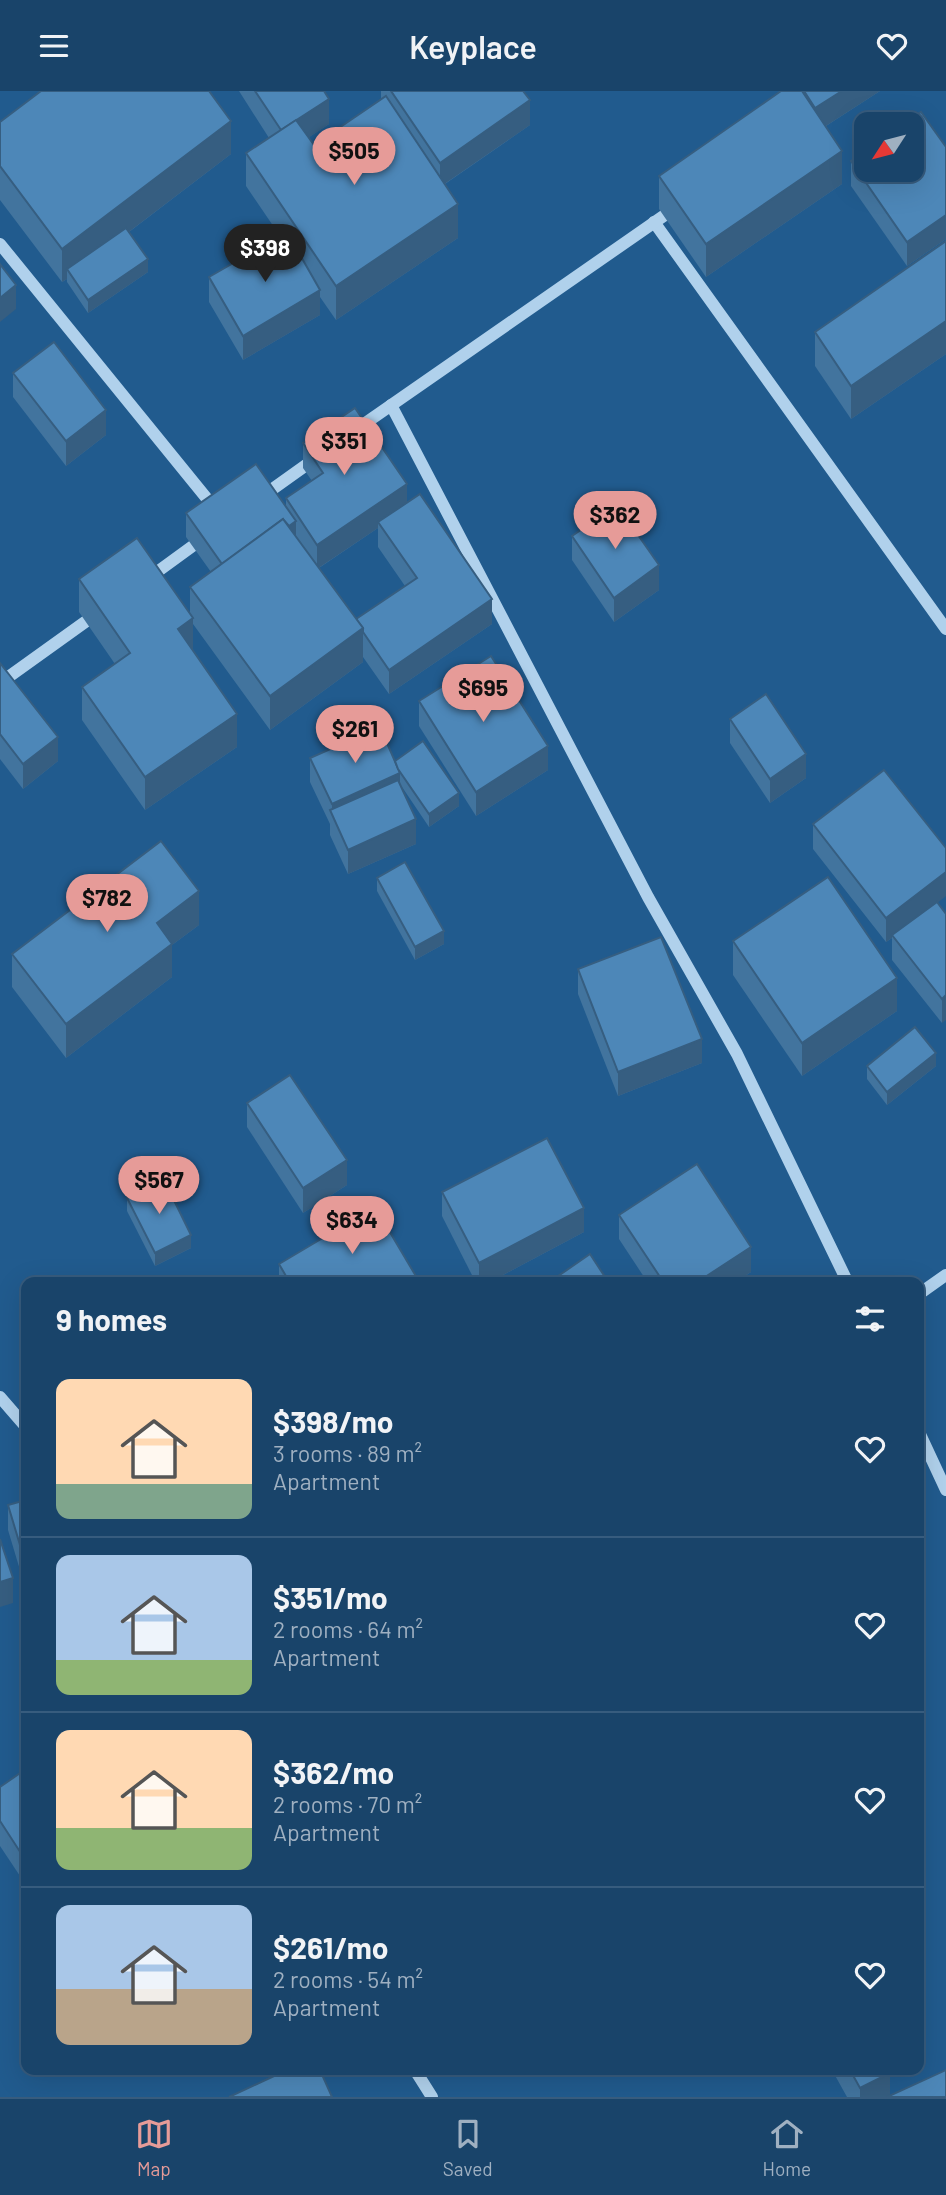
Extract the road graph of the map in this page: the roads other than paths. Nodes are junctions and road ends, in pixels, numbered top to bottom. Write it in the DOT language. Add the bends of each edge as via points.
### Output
graph roads {
  1 [pos="688,200"];
  2 [pos="654,222"];
  3 [pos="0,244"];
  4 [pos="391,405"];
  5 [pos="347,436"];
  6 [pos="325,452"];
  7 [pos="248,507"];
  8 [pos="226,522"];
  9 [pos="215,530"];
  10 [pos="136,587"];
  11 [pos="113,603"];
  12 [pos="946,629"];
  13 [pos="0,683"];
  14 [pos="946,1275"];
  15 [pos="845,1277"];
  16 [pos="924,1290"];
  17 [pos="0,1397"];
  18 [pos="21,1421"];
  19 [pos="924,1443"];
  20 [pos="946,1490"];
  21 [pos="418,2075"];
  22 [pos="432,2097"];
  1 -- 2 [label="street"];
  2 -- 4 [label="street"];
  2 -- 12 [label="street"];
  3 -- 8 [label="street"];
  4 -- 5 [label="street"];
  4 -- 15 [label="street" via="642,885 737,1054"];
  6 -- 7 [label="street"];
  9 -- 10 [label="street"];
  11 -- 13 [label="street"];
  14 -- 16 [label="street"];
  17 -- 18 [label="street"];
  19 -- 20 [label="street"];
  21 -- 22 [label="street"];
}
